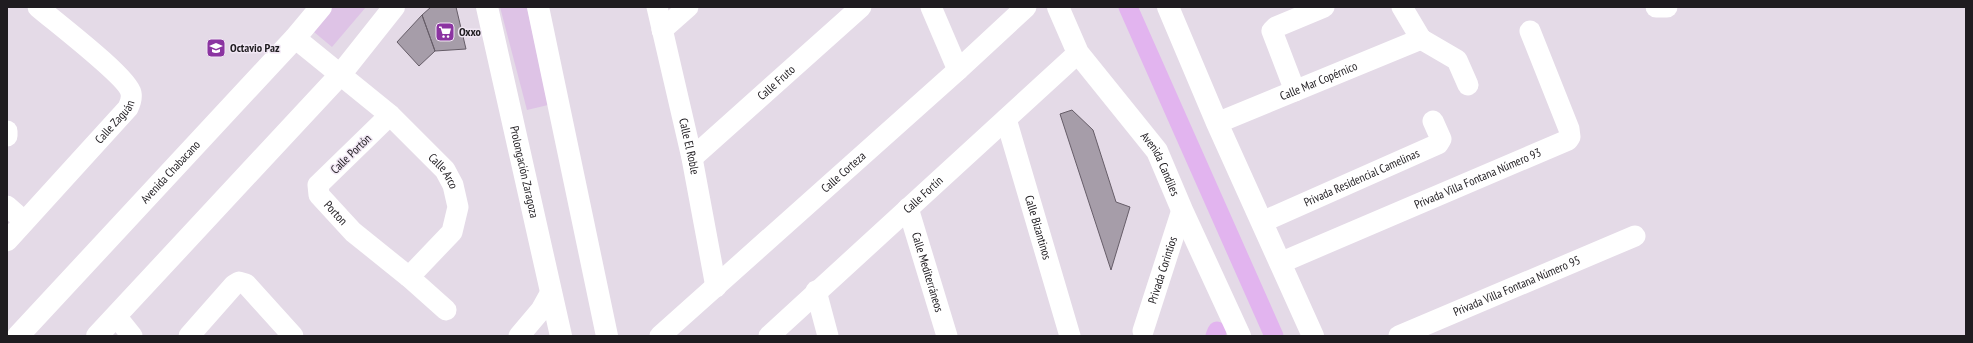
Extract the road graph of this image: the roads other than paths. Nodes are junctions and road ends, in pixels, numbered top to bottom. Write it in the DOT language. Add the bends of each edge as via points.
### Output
graph roads {
  1 [pos="38,7"];
  2 [pos="321,7"];
  3 [pos="394,7"];
  4 [pos="487,7"];
  5 [pos="538,7"];
  6 [pos="657,7"];
  7 [pos="688,7"];
  8 [pos="861,7"];
  9 [pos="931,7"];
  10 [pos="1026,7"];
  11 [pos="1058,7"];
  12 [pos="1168,7"];
  13 [pos="1324,7"];
  14 [pos="1402,7"];
  15 [pos="1656,7"];
  16 [pos="1667,7"];
  17 [pos="662,30"];
  18 [pos="1530,31"];
  19 [pos="294,38"];
  20 [pos="1421,39"];
  21 [pos="1078,53"];
  22 [pos="958,70"];
  23 [pos="340,75"];
  24 [pos="1468,85"];
  25 [pos="1295,91"];
  26 [pos="390,115"];
  27 [pos="1006,119"];
  28 [pos="1433,122"];
  29 [pos="1217,123"];
  30 [pos="7,131"];
  31 [pos="7,136"];
  32 [pos="692,158"];
  33 [pos="319,195"];
  34 [pos="7,206"];
  35 [pos="908,208"];
  36 [pos="1182,210"];
  37 [pos="24,221"];
  38 [pos="1262,222"];
  39 [pos="1635,236"];
  40 [pos="7,241"];
  41 [pos="1280,263"];
  42 [pos="409,277"];
  43 [pos="716,287"];
  44 [pos="816,291"];
  45 [pos="551,292"];
  46 [pos="446,310"];
  47 [pos="116,316"];
  48 [pos="1143,331"];
  49 [pos="18,336"];
  50 [pos="97,336"];
  51 [pos="132,336"];
  52 [pos="188,336"];
  53 [pos="293,336"];
  54 [pos="519,336"];
  55 [pos="561,336"];
  56 [pos="607,336"];
  57 [pos="660,336"];
  58 [pos="769,336"];
  59 [pos="828,336"];
  60 [pos="947,336"];
  61 [pos="1070,336"];
  62 [pos="1240,336"];
  63 [pos="1313,336"];
  64 [pos="1399,336"];
  1 -- 37 [label="street, Calle Zaguán" via="121,77 131,93 128,108"];
  2 -- 19 [label="main road, Avenida Chabacano"];
  3 -- 23 [label="main road"];
  4 -- 45 [label="main road, Prolongación Zaragoza"];
  5 -- 56 [label="main road"];
  6 -- 17 [label="street, Calle El Roble"];
  7 -- 17 [label="street"];
  8 -- 32 [label="street, Calle Fruto"];
  9 -- 22 [label="street"];
  10 -- 22 [label="street, Calle Corteza"];
  11 -- 21 [label="main road, Avenida Candiles"];
  12 -- 29 [label="main road"];
  13 -- 25 [label="street" via="1272,31"];
  14 -- 20 [label="street"];
  15 -- 16 [label="street"];
  17 -- 32 [label="street, Calle El Roble"];
  18 -- 41 [label="street, Privada Villa Fontana Número 93" via="1569,129 1568,140"];
  19 -- 23 [label="street, Calle Arco"];
  19 -- 49 [label="main road, Avenida Chabacano"];
  20 -- 24 [label="street" via="1457,60"];
  20 -- 25 [label="street, Calle Mar Copérnico"];
  21 -- 27 [label="street, Calle Fortín"];
  21 -- 36 [label="main road, Avenida Candiles" via="1157,150"];
  22 -- 43 [label="street, Calle Corteza"];
  23 -- 26 [label="street, Calle Arco"];
  23 -- 47 [label="main road"];
  25 -- 29 [label="street, Calle Mar Copérnico"];
  26 -- 33 [label="street, Calle Portón" via="318,185"];
  26 -- 42 [label="street, Calle Arco" via="445,170 453,185 458,207 452,232"];
  27 -- 35 [label="street, Calle Fortín"];
  27 -- 61 [label="street, Calle Bizantinos"];
  28 -- 38 [label="street, Privada Residencial Camelinas" via="1441,139 1438,144"];
  29 -- 38 [label="main road"];
  30 -- 31 [label="street"];
  32 -- 43 [label="street, Calle El Roble"];
  33 -- 42 [label="street, Porton" via="353,232"];
  34 -- 37 [label="street"];
  35 -- 44 [label="street, Calle Fortín"];
  35 -- 60 [label="street, Calle Mediterráneos"];
  36 -- 48 [label="street, Privada Corintios"];
  36 -- 62 [label="main road, Avenida Candiles"];
  37 -- 40 [label="street, Calle Zaguán"];
  38 -- 41 [label="main road"];
  39 -- 64 [label="street, Privada Villa Fontana Número 95"];
  41 -- 63 [label="main road"];
  42 -- 46 [label="street"];
  43 -- 57 [label="street, Calle Corteza"];
  44 -- 58 [label="street, Calle Fortín"];
  44 -- 59 [label="street"];
  45 -- 54 [label="street" via="541,310"];
  45 -- 55 [label="main road, Prolongación Zaragoza"];
  47 -- 50 [label="main road"];
  47 -- 51 [label="street"];
  52 -- 53 [label="street" via="239,282 246,284"];
}
